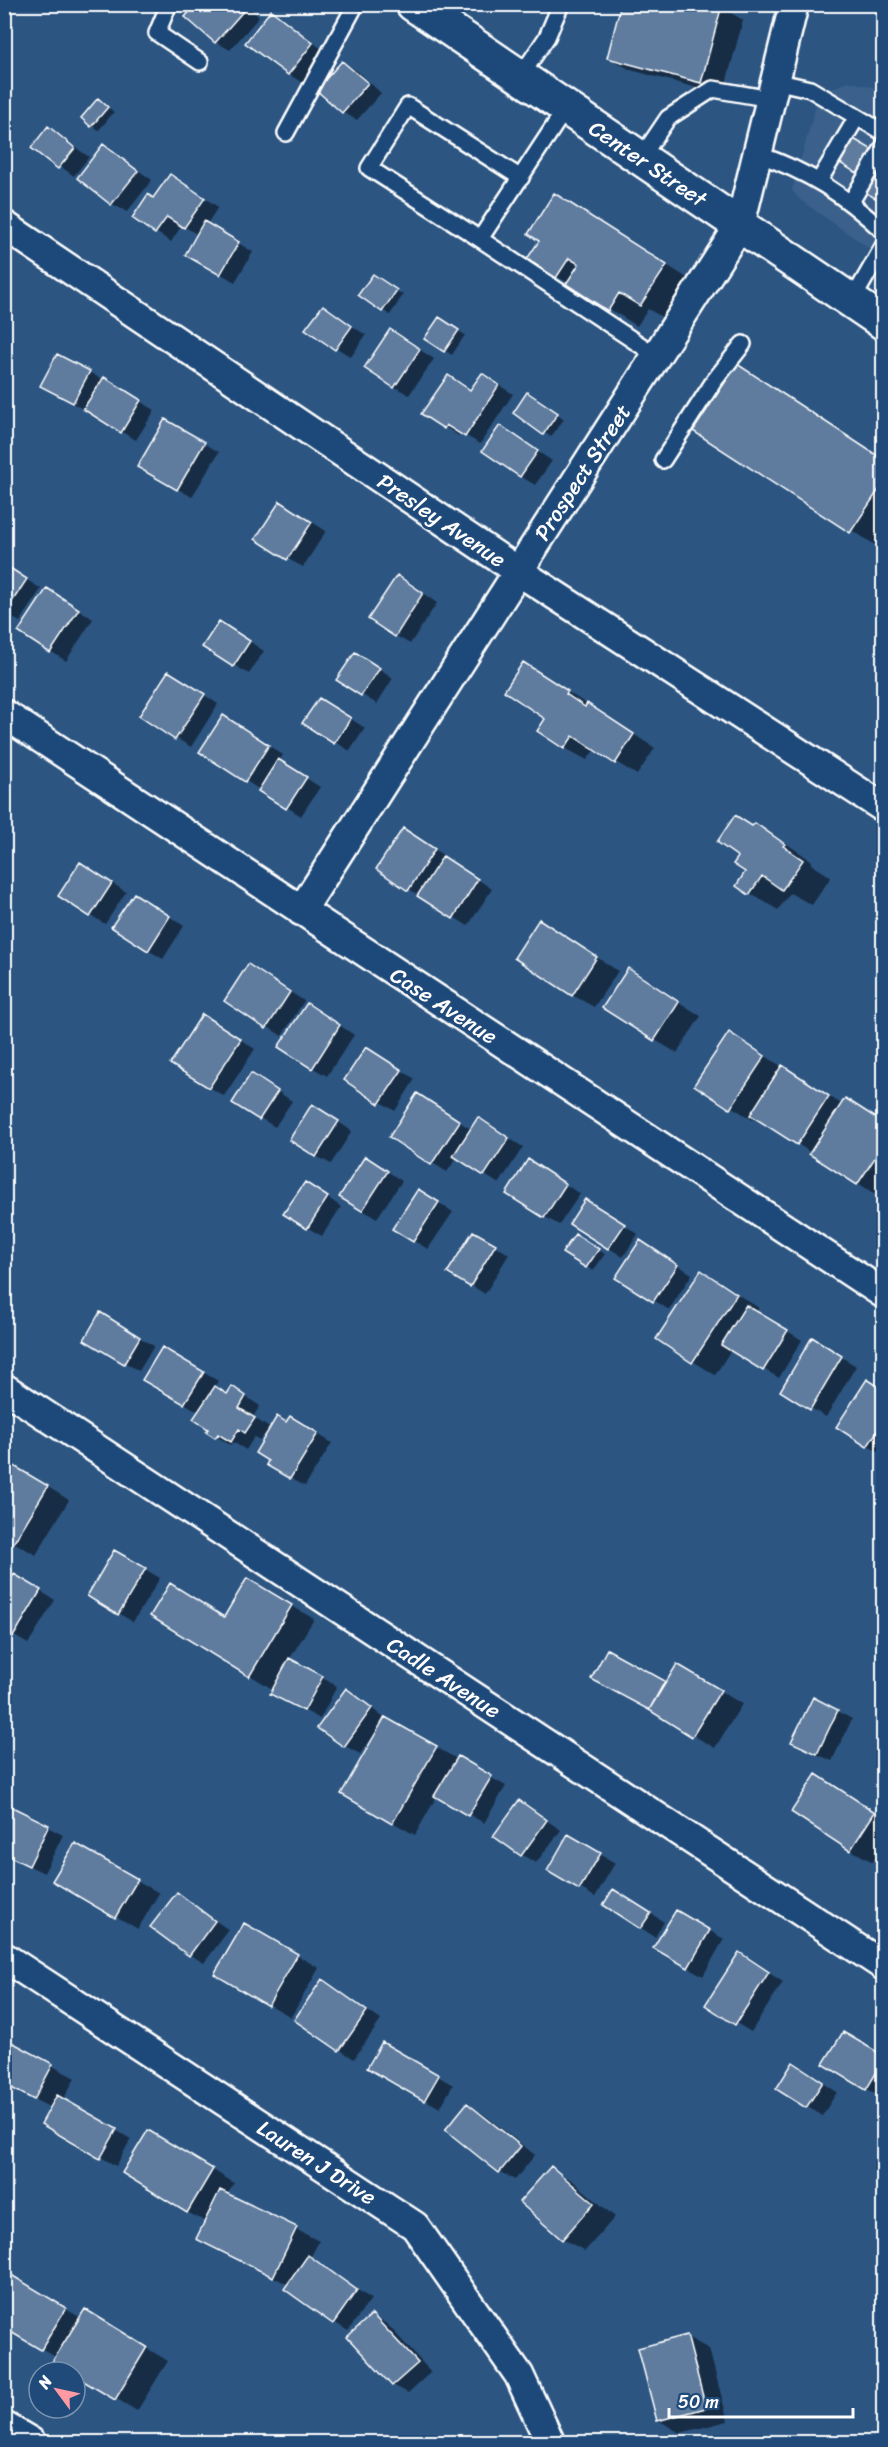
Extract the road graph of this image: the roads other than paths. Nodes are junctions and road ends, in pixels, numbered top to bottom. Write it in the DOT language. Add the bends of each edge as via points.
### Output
graph roads {
  1 [pos="169,4"];
  2 [pos="356,4"];
  3 [pos="413,4"];
  4 [pos="561,4"];
  5 [pos="794,4"];
  6 [pos="200,62"];
  7 [pos="520,77"];
  8 [pos="773,90"];
  9 [pos="566,108"];
  10 [pos="856,117"];
  11 [pos="884,133"];
  12 [pos="286,134"];
  13 [pos="884,146"];
  14 [pos="757,154"];
  15 [pos="641,158"];
  16 [pos="520,178"];
  17 [pos="819,181"];
  18 [pos="850,202"];
  19 [pos="4,225"];
  20 [pos="740,225"];
  21 [pos="884,232"];
  22 [pos="480,239"];
  23 [pos="884,245"];
  24 [pos="852,301"];
  25 [pos="884,322"];
  26 [pos="743,344"];
  27 [pos="657,356"];
  28 [pos="663,460"];
  29 [pos="518,571"];
  30 [pos="4,714"];
  31 [pos="884,808"];
  32 [pos="301,911"];
  33 [pos="884,1294"];
  34 [pos="4,1388"];
  35 [pos="4,1957"];
  36 [pos="884,1966"];
  37 [pos="4,2426"];
  38 [pos="31,2442"];
  39 [pos="550,2442"];
  1 -- 6 [label="lane" via="157,33"];
  2 -- 12 [label="lane"];
  3 -- 7 [label="main road, Center Street"];
  4 -- 7 [label="lane" via="546,37"];
  5 -- 8 [label="street, Prospect Street"];
  7 -- 9 [label="main road, Center Street"];
  8 -- 10 [label="lane" via="810,89"];
  8 -- 14 [label="street, Prospect Street"];
  8 -- 15 [label="lane" via="713,89 668,118"];
  9 -- 15 [label="main road, Center Street"];
  9 -- 16 [label="lane"];
  10 -- 11 [label="lane"];
  10 -- 17 [label="lane"];
  13 -- 18 [label="lane"];
  14 -- 17 [label="lane"];
  14 -- 20 [label="street, Prospect Street"];
  15 -- 20 [label="main road, Center Street"];
  16 -- 22 [label="lane"];
  16 -- 22 [label="lane" via="408,106 369,168"];
  17 -- 18 [label="lane"];
  18 -- 21 [label="lane"];
  19 -- 29 [label="street, Presley Avenue"];
  20 -- 24 [label="main road, Center Street"];
  20 -- 27 [label="street, Prospect Street"];
  22 -- 27 [label="lane"];
  23 -- 24 [label="lane"];
  24 -- 25 [label="main road, Center Street"];
  26 -- 28 [label="lane"];
  27 -- 29 [label="street, Prospect Street"];
  29 -- 31 [label="street, Presley Avenue"];
  29 -- 32 [label="street, Prospect Street"];
  30 -- 32 [label="street, Case Avenue"];
  32 -- 33 [label="street, Case Avenue"];
  34 -- 36 [label="street, Cadle Avenue"];
  35 -- 39 [label="street, Lauren J Drive" via="416,2226 519,2375"];
  37 -- 38 [label="street"];
}
